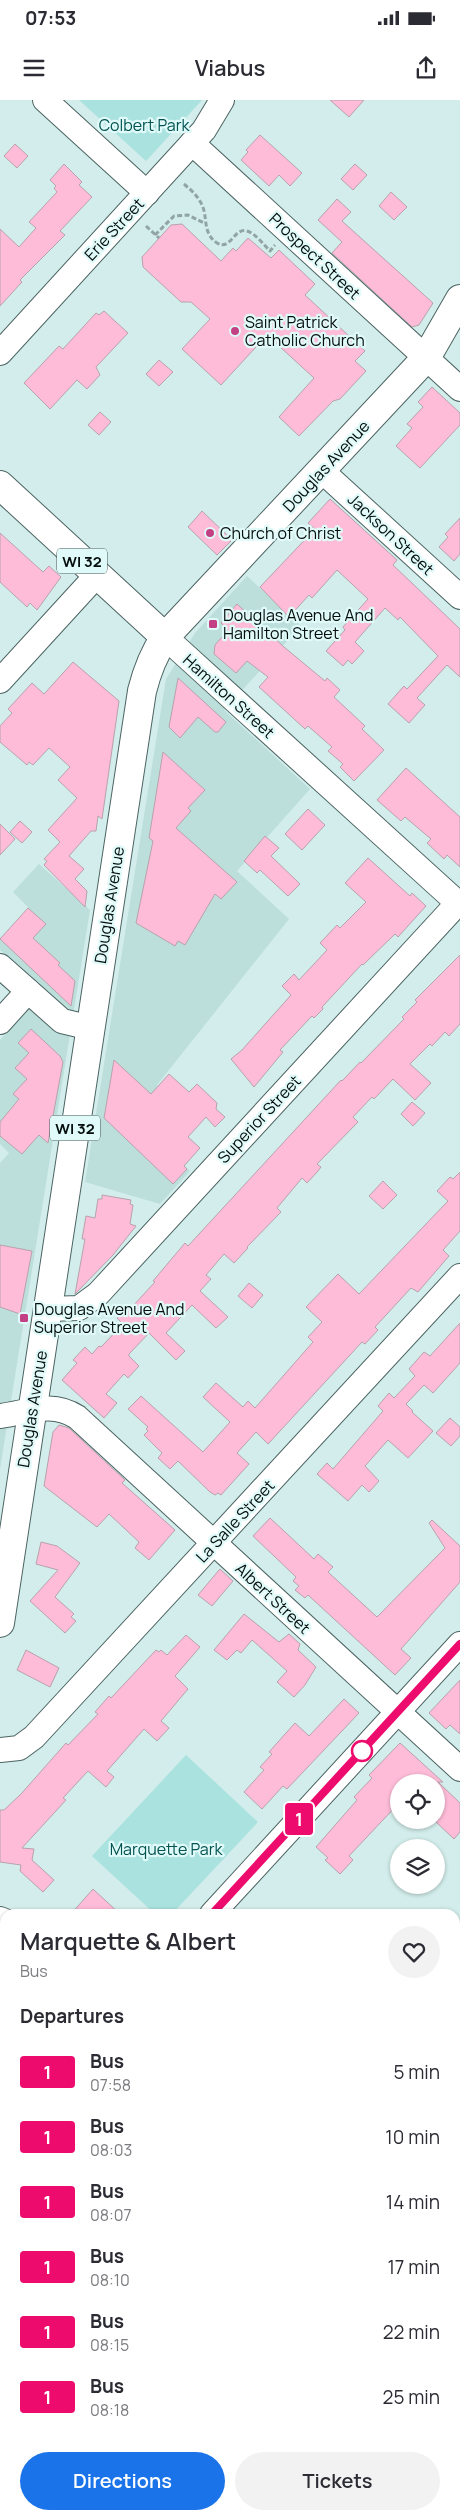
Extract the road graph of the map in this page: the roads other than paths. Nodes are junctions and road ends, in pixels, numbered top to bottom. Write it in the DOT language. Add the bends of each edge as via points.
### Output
graph roads {
  1 [pos="46,100"];
  2 [pos="222,100"];
  3 [pos="192,143"];
  4 [pos="147,193"];
  5 [pos="460,299"];
  6 [pos="0,353"];
  7 [pos="426,358"];
  8 [pos="460,389"];
  9 [pos="322,470"];
  10 [pos="0,485"];
  11 [pos="97,575"];
  12 [pos="460,597"];
  13 [pos="165,637"];
  14 [pos="0,682"];
  15 [pos="459,904"];
  16 [pos="0,966"];
  17 [pos="28,991"];
  18 [pos="0,1022"];
  19 [pos="91,1028"];
  20 [pos="460,1276"];
  21 [pos="47,1309"];
  22 [pos="32,1409"];
  23 [pos="0,1416"];
  24 [pos="214,1544"];
  25 [pos="0,1623"];
  26 [pos="460,1644"];
  27 [pos="397,1712"];
  28 [pos="0,1750"];
  29 [pos="460,1770"];
  30 [pos="217,1909"];
  1 -- 4 [label="street"];
  2 -- 3 [label="street, Erie Street"];
  3 -- 4 [label="street, Erie Street"];
  3 -- 7 [label="street, Prospect Street"];
  4 -- 6 [label="street, Erie Street"];
  5 -- 7 [label="main road, Douglas Avenue"];
  7 -- 8 [label="street, Prospect Street"];
  7 -- 9 [label="main road, Douglas Avenue"];
  9 -- 12 [label="street, Jackson Street"];
  9 -- 13 [label="main road, Douglas Avenue"];
  10 -- 11 [label="main road, Hamilton Street / WI 32"];
  11 -- 13 [label="main road, Hamilton Street / WI 32"];
  11 -- 14 [label="street"];
  13 -- 15 [label="street, Hamilton Street"];
  13 -- 19 [label="main road, Douglas Avenue / WI 32" via="153,655 142,691"];
  15 -- 21 [label="street, Superior Street" via="103,1290 80,1308"];
  16 -- 17 [label="street"];
  17 -- 18 [label="street"];
  17 -- 19 [label="street" via="62,1021"];
  19 -- 21 [label="main road, Douglas Avenue / WI 32"];
  20 -- 24 [label="street, La Salle Street"];
  21 -- 22 [label="main road, Douglas Avenue / WI 32"];
  22 -- 23 [label="street, Albert Street"];
  22 -- 24 [label="street, Albert Street" via="55,1409 77,1417"];
  22 -- 25 [label="main road, Douglas Avenue / WI 32"];
  24 -- 27 [label="street, Albert Street"];
  24 -- 28 [label="street, La Salle Street" via="34,1738 19,1748"];
  26 -- 27 [label="street"];
  27 -- 29 [label="street, Albert Street"];
  27 -- 30 [label="street"];
}
